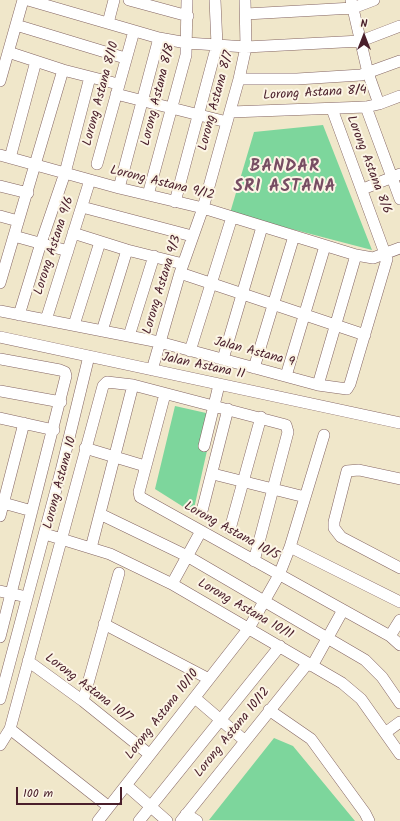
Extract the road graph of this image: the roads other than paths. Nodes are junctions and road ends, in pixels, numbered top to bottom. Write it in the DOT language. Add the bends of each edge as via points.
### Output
graph roads {
  1 [pos="23,0"];
  2 [pos="28,0"];
  3 [pos="114,0"];
  4 [pos="130,0"];
  5 [pos="187,0"];
  6 [pos="215,0"];
  7 [pos="245,0"];
  8 [pos="374,0"];
  9 [pos="352,4"];
  10 [pos="246,14"];
  11 [pos="188,16"];
  12 [pos="108,23"];
  13 [pos="16,25"];
  14 [pos="400,26"];
  15 [pos="134,31"];
  16 [pos="159,38"];
  17 [pos="361,41"];
  18 [pos="187,43"];
  19 [pos="217,45"];
  20 [pos="246,47"];
  21 [pos="8,52"];
  22 [pos="125,58"];
  23 [pos="36,61"];
  24 [pos="400,61"];
  25 [pos="63,70"];
  26 [pos="368,73"];
  27 [pos="90,78"];
  28 [pos="239,79"];
  29 [pos="0,81"];
  30 [pos="117,89"];
  31 [pos="399,100"];
  32 [pos="144,101"];
  33 [pos="379,104"];
  34 [pos="366,107"];
  35 [pos="170,108"];
  36 [pos="332,109"];
  37 [pos="230,112"];
  38 [pos="198,116"];
  39 [pos="227,122"];
  40 [pos="5,156"];
  41 [pos="97,164"];
  42 [pos="36,165"];
  43 [pos="65,172"];
  44 [pos="396,176"];
  45 [pos="90,180"];
  46 [pos="0,186"];
  47 [pos="119,188"];
  48 [pos="362,189"];
  49 [pos="28,193"];
  50 [pos="148,195"];
  51 [pos="400,199"];
  52 [pos="174,202"];
  53 [pos="82,207"];
  54 [pos="203,208"];
  55 [pos="0,216"];
  56 [pos="232,217"];
  57 [pos="18,221"];
  58 [pos="262,227"];
  59 [pos="73,233"];
  60 [pos="14,236"];
  61 [pos="192,236"];
  62 [pos="294,236"];
  63 [pos="100,242"];
  64 [pos="41,243"];
  65 [pos="325,246"];
  66 [pos="400,248"];
  67 [pos="127,250"];
  68 [pos="68,251"];
  69 [pos="386,254"];
  70 [pos="356,255"];
  71 [pos="154,256"];
  72 [pos="181,268"];
  73 [pos="0,283"];
  74 [pos="211,283"];
  75 [pos="242,293"];
  76 [pos="274,303"];
  77 [pos="0,311"];
  78 [pos="19,315"];
  79 [pos="304,315"];
  80 [pos="46,320"];
  81 [pos="74,325"];
  82 [pos="336,326"];
  83 [pos="102,331"];
  84 [pos="365,335"];
  85 [pos="129,336"];
  86 [pos="0,337"];
  87 [pos="159,342"];
  88 [pos="190,351"];
  89 [pos="89,356"];
  90 [pos="0,359"];
  91 [pos="223,360"];
  92 [pos="254,368"];
  93 [pos="152,370"];
  94 [pos="286,376"];
  95 [pos="133,385"];
  96 [pos="219,385"];
  97 [pos="318,385"];
  98 [pos="0,390"];
  99 [pos="165,394"];
  100 [pos="61,402"];
  101 [pos="214,405"];
  102 [pos="228,409"];
  103 [pos="261,417"];
  104 [pos="0,418"];
  105 [pos="24,423"];
  106 [pos="400,423"];
  107 [pos="54,430"];
  108 [pos="324,435"];
  109 [pos="204,446"];
  110 [pos="85,448"];
  111 [pos="114,457"];
  112 [pos="145,466"];
  113 [pos="213,474"];
  114 [pos="400,479"];
  115 [pos="243,482"];
  116 [pos="273,491"];
  117 [pos="305,497"];
  118 [pos="2,503"];
  119 [pos="32,511"];
  120 [pos="202,511"];
  121 [pos="100,514"];
  122 [pos="0,516"];
  123 [pos="230,529"];
  124 [pos="201,531"];
  125 [pos="44,534"];
  126 [pos="60,538"];
  127 [pos="290,547"];
  128 [pos="91,548"];
  129 [pos="187,556"];
  130 [pos="254,561"];
  131 [pos="400,568"];
  132 [pos="119,573"];
  133 [pos="279,575"];
  134 [pos="172,584"];
  135 [pos="0,591"];
  136 [pos="11,593"];
  137 [pos="27,597"];
  138 [pos="400,602"];
  139 [pos="264,603"];
  140 [pos="343,610"];
  141 [pos="400,620"];
  142 [pos="104,624"];
  143 [pos="249,628"];
  144 [pos="0,637"];
  145 [pos="328,639"];
  146 [pos="397,641"];
  147 [pos="280,646"];
  148 [pos="28,661"];
  149 [pos="310,664"];
  150 [pos="209,679"];
  151 [pos="195,698"];
  152 [pos="0,699"];
  153 [pos="83,701"];
  154 [pos="400,703"];
  155 [pos="269,710"];
  156 [pos="219,720"];
  157 [pos="400,722"];
  158 [pos="10,729"];
  159 [pos="385,733"];
  160 [pos="244,740"];
  161 [pos="0,745"];
  162 [pos="149,754"];
  163 [pos="400,754"];
  164 [pos="126,785"];
  165 [pos="109,807"];
  166 [pos="150,807"];
  167 [pos="184,818"];
  168 [pos="98,821"];
  169 [pos="139,821"];
  170 [pos="166,821"];
  171 [pos="197,821"];
  172 [pos="369,821"];
  1 -- 13 [label="street"];
  2 -- 12 [label="street"];
  3 -- 12 [label="street"];
  4 -- 11 [label="street"];
  5 -- 11 [label="street, Lorong Astana 8/8"];
  6 -- 19 [label="street"];
  7 -- 10 [label="street, Lorong Astana 8/7"];
  8 -- 9 [label="street"];
  9 -- 10 [label="street"];
  9 -- 17 [label="street"];
  10 -- 20 [label="street, Lorong Astana 8/7"];
  11 -- 18 [label="street, Lorong Astana 8/8"];
  12 -- 15 [label="street"];
  13 -- 21 [label="street"];
  13 -- 22 [label="street"];
  14 -- 17 [label="street"];
  15 -- 16 [label="street"];
  15 -- 22 [label="street, Lorong Astana 8/10"];
  16 -- 18 [label="street"];
  16 -- 32 [label="street"];
  17 -- 20 [label="street"];
  17 -- 26 [label="street"];
  18 -- 19 [label="street"];
  18 -- 35 [label="street, Lorong Astana 8/8" via="186,55"];
  19 -- 20 [label="street"];
  19 -- 38 [label="street"];
  20 -- 28 [label="street, Lorong Astana 8/7"];
  21 -- 23 [label="street"];
  21 -- 29 [label="street"];
  22 -- 30 [label="street, Lorong Astana 8/10"];
  23 -- 25 [label="street"];
  23 -- 40 [label="street"];
  24 -- 26 [label="street"];
  25 -- 27 [label="street"];
  25 -- 42 [label="street"];
  26 -- 28 [label="street" via="297,79"];
  26 -- 33 [label="street"];
  27 -- 30 [label="street"];
  27 -- 43 [label="street"];
  28 -- 37 [label="street, Lorong Astana 8/7"];
  30 -- 32 [label="street"];
  30 -- 41 [label="street, Lorong Astana 8/10"];
  31 -- 33 [label="street, Lorong Astana 8/4"];
  32 -- 35 [label="street"];
  32 -- 47 [label="street"];
  33 -- 34 [label="street, Lorong Astana 8/4"];
  34 -- 36 [label="street, Lorong Astana 8/4"];
  34 -- 44 [label="street"];
  35 -- 38 [label="street"];
  35 -- 50 [label="street, Lorong Astana 8/8"];
  36 -- 37 [label="street, Lorong Astana 8/4"];
  36 -- 48 [label="street, Lorong Astana 8/6"];
  37 -- 39 [label="street, Lorong Astana 8/7"];
  38 -- 39 [label="street"];
  38 -- 52 [label="street"];
  39 -- 54 [label="street, Lorong Astana 8/7"];
  40 -- 42 [label="street, Lorong Astana 9/12"];
  42 -- 43 [label="street, Lorong Astana 9/12"];
  42 -- 49 [label="street"];
  43 -- 45 [label="street, Lorong Astana 9/12"];
  43 -- 64 [label="street"];
  44 -- 48 [label="street"];
  44 -- 51 [label="street"];
  45 -- 47 [label="street, Lorong Astana 9/12"];
  45 -- 53 [label="street, Lorong Astana 9/6"];
  46 -- 49 [label="street"];
  47 -- 50 [label="street, Lorong Astana 9/12"];
  48 -- 69 [label="street, Lorong Astana 8/6"];
  49 -- 57 [label="street"];
  50 -- 52 [label="street, Lorong Astana 9/12"];
  52 -- 54 [label="street, Lorong Astana 9/12"];
  53 -- 59 [label="street, Lorong Astana 9/6"];
  53 -- 61 [label="street"];
  54 -- 56 [label="street, Lorong Astana 9/12"];
  54 -- 61 [label="street, Lorong Astana 9/3"];
  55 -- 57 [label="street"];
  56 -- 58 [label="street, Lorong Astana 9/12"];
  56 -- 74 [label="street"];
  57 -- 60 [label="street"];
  58 -- 62 [label="street, Lorong Astana 9/12"];
  58 -- 75 [label="street"];
  59 -- 63 [label="street"];
  59 -- 68 [label="street, Lorong Astana 9/6"];
  60 -- 64 [label="street"];
  60 -- 73 [label="street"];
  61 -- 72 [label="street, Lorong Astana 9/3"];
  62 -- 65 [label="street, Lorong Astana 9/12"];
  62 -- 76 [label="street"];
  63 -- 67 [label="street"];
  63 -- 81 [label="street"];
  64 -- 68 [label="street"];
  64 -- 78 [label="street"];
  65 -- 70 [label="street, Lorong Astana 9/12"];
  65 -- 79 [label="street"];
  66 -- 69 [label="street"];
  67 -- 71 [label="street"];
  67 -- 83 [label="street"];
  68 -- 80 [label="street, Lorong Astana 9/6"];
  69 -- 70 [label="street, Lorong Astana 9/12" via="373,258"];
  69 -- 84 [label="street, Jalan Astana 9" via="387,264"];
  70 -- 82 [label="street"];
  71 -- 72 [label="street"];
  71 -- 85 [label="street"];
  72 -- 74 [label="street"];
  72 -- 87 [label="street, Lorong Astana 9/3"];
  74 -- 75 [label="street"];
  74 -- 88 [label="street"];
  75 -- 76 [label="street"];
  75 -- 91 [label="street"];
  76 -- 79 [label="street"];
  76 -- 92 [label="street"];
  77 -- 78 [label="street, Jalan Astana 9"];
  78 -- 80 [label="street, Jalan Astana 9"];
  79 -- 82 [label="street"];
  79 -- 94 [label="street"];
  80 -- 81 [label="street, Jalan Astana 9"];
  81 -- 83 [label="street, Jalan Astana 9"];
  82 -- 84 [label="street"];
  82 -- 97 [label="street"];
  83 -- 85 [label="street, Jalan Astana 9"];
  84 -- 97 [label="street, Jalan Astana 9" via="347,389"];
  85 -- 87 [label="street, Jalan Astana 9"];
  86 -- 89 [label="street, Jalan Astana 11"];
  87 -- 88 [label="street, Jalan Astana 9"];
  87 -- 93 [label="street, Lorong Astana 9/3"];
  88 -- 91 [label="street, Jalan Astana 9"];
  89 -- 93 [label="street, Jalan Astana 11"];
  89 -- 125 [label="street"];
  90 -- 100 [label="street" via="65,372 66,380"];
  91 -- 92 [label="street, Jalan Astana 9"];
  92 -- 94 [label="street, Jalan Astana 9"];
  93 -- 96 [label="street, Jalan Astana 11"];
  94 -- 97 [label="street, Jalan Astana 9"];
  95 -- 99 [label="street, Lorong Astana 10"];
  95 -- 110 [label="street, Lorong Astana 10" via="106,382"];
  95 -- 111 [label="street"];
  96 -- 101 [label="street"];
  96 -- 106 [label="street, Jalan Astana 11"];
  98 -- 100 [label="street"];
  99 -- 101 [label="street, Lorong Astana 10"];
  99 -- 112 [label="street, Lorong Astana 10/5"];
  100 -- 107 [label="street"];
  101 -- 102 [label="street, Lorong Astana 10"];
  101 -- 109 [label="street"];
  102 -- 103 [label="street, Lorong Astana 10"];
  102 -- 113 [label="street"];
  103 -- 115 [label="street"];
  103 -- 116 [label="street, Lorong Astana 10" via="286,425 288,428"];
  104 -- 105 [label="street"];
  105 -- 107 [label="street"];
  105 -- 118 [label="street"];
  107 -- 119 [label="street"];
  108 -- 117 [label="street, Lorong Astana 10/10"];
  110 -- 111 [label="street"];
  110 -- 126 [label="street, Lorong Astana 10"];
  111 -- 112 [label="street"];
  111 -- 121 [label="street"];
  112 -- 124 [label="street, Lorong Astana 10/5" via="140,497"];
  113 -- 115 [label="street"];
  113 -- 120 [label="street"];
  114 -- 131 [label="street" via="359,470 347,471 334,528 341,537"];
  115 -- 116 [label="street"];
  115 -- 123 [label="street"];
  116 -- 117 [label="street"];
  116 -- 130 [label="street"];
  117 -- 127 [label="street, Lorong Astana 10/10"];
  118 -- 119 [label="street"];
  118 -- 122 [label="street"];
  119 -- 136 [label="street"];
  121 -- 128 [label="street"];
  121 -- 129 [label="street"];
  124 -- 129 [label="street"];
  124 -- 130 [label="street, Lorong Astana 10/5"];
  125 -- 126 [label="street, Lorong Astana 10/11"];
  125 -- 137 [label="street"];
  126 -- 128 [label="street, Lorong Astana 10/11"];
  126 -- 148 [label="street, Lorong Astana 10"];
  127 -- 133 [label="street, Lorong Astana 10/10"];
  127 -- 138 [label="street"];
  128 -- 134 [label="street, Lorong Astana 10/11" via="110,554"];
  129 -- 134 [label="street"];
  129 -- 139 [label="street"];
  130 -- 133 [label="street, Lorong Astana 10/5"];
  132 -- 142 [label="street"];
  133 -- 139 [label="street, Lorong Astana 10/10"];
  133 -- 140 [label="street, Lorong Astana 10/5"];
  134 -- 143 [label="street, Lorong Astana 10/11"];
  135 -- 136 [label="street"];
  136 -- 137 [label="street"];
  136 -- 144 [label="street"];
  137 -- 152 [label="street"];
  139 -- 143 [label="street, Lorong Astana 10/10"];
  139 -- 145 [label="street"];
  140 -- 145 [label="street, Lorong Astana 10/12"];
  140 -- 146 [label="street, Lorong Astana 10/5"];
  141 -- 146 [label="street"];
  142 -- 150 [label="street"];
  142 -- 153 [label="street"];
  143 -- 147 [label="street, Lorong Astana 10/11"];
  143 -- 150 [label="street, Lorong Astana 10/10"];
  145 -- 149 [label="street, Lorong Astana 10/12"];
  145 -- 154 [label="street" via="365,660"];
  147 -- 149 [label="street, Lorong Astana 10/11"];
  147 -- 156 [label="street"];
  148 -- 153 [label="street, Lorong Astana 10/7"];
  148 -- 158 [label="street, Lorong Astana 10"];
  149 -- 155 [label="street, Lorong Astana 10/12"];
  149 -- 159 [label="street, Lorong Astana 10/11" via="353,691"];
  150 -- 151 [label="street, Lorong Astana 10/10"];
  151 -- 156 [label="street"];
  151 -- 162 [label="street, Lorong Astana 10/10"];
  153 -- 162 [label="street, Lorong Astana 10/7"];
  155 -- 160 [label="street, Lorong Astana 10/12"];
  155 -- 172 [label="street" via="311,739 366,813"];
  156 -- 160 [label="street"];
  156 -- 166 [label="street"];
  157 -- 159 [label="street"];
  158 -- 161 [label="street, Lorong Astana 10"];
  158 -- 165 [label="street"];
  159 -- 163 [label="street, Lorong Astana 10/11"];
  160 -- 167 [label="street, Lorong Astana 10/12"];
  162 -- 164 [label="street, Lorong Astana 10/10"];
  164 -- 165 [label="street, Lorong Astana 10/10"];
  164 -- 166 [label="street"];
  165 -- 168 [label="street, Lorong Astana 10/10"];
  166 -- 169 [label="street"];
  166 -- 170 [label="street"];
  167 -- 171 [label="street"];
}
